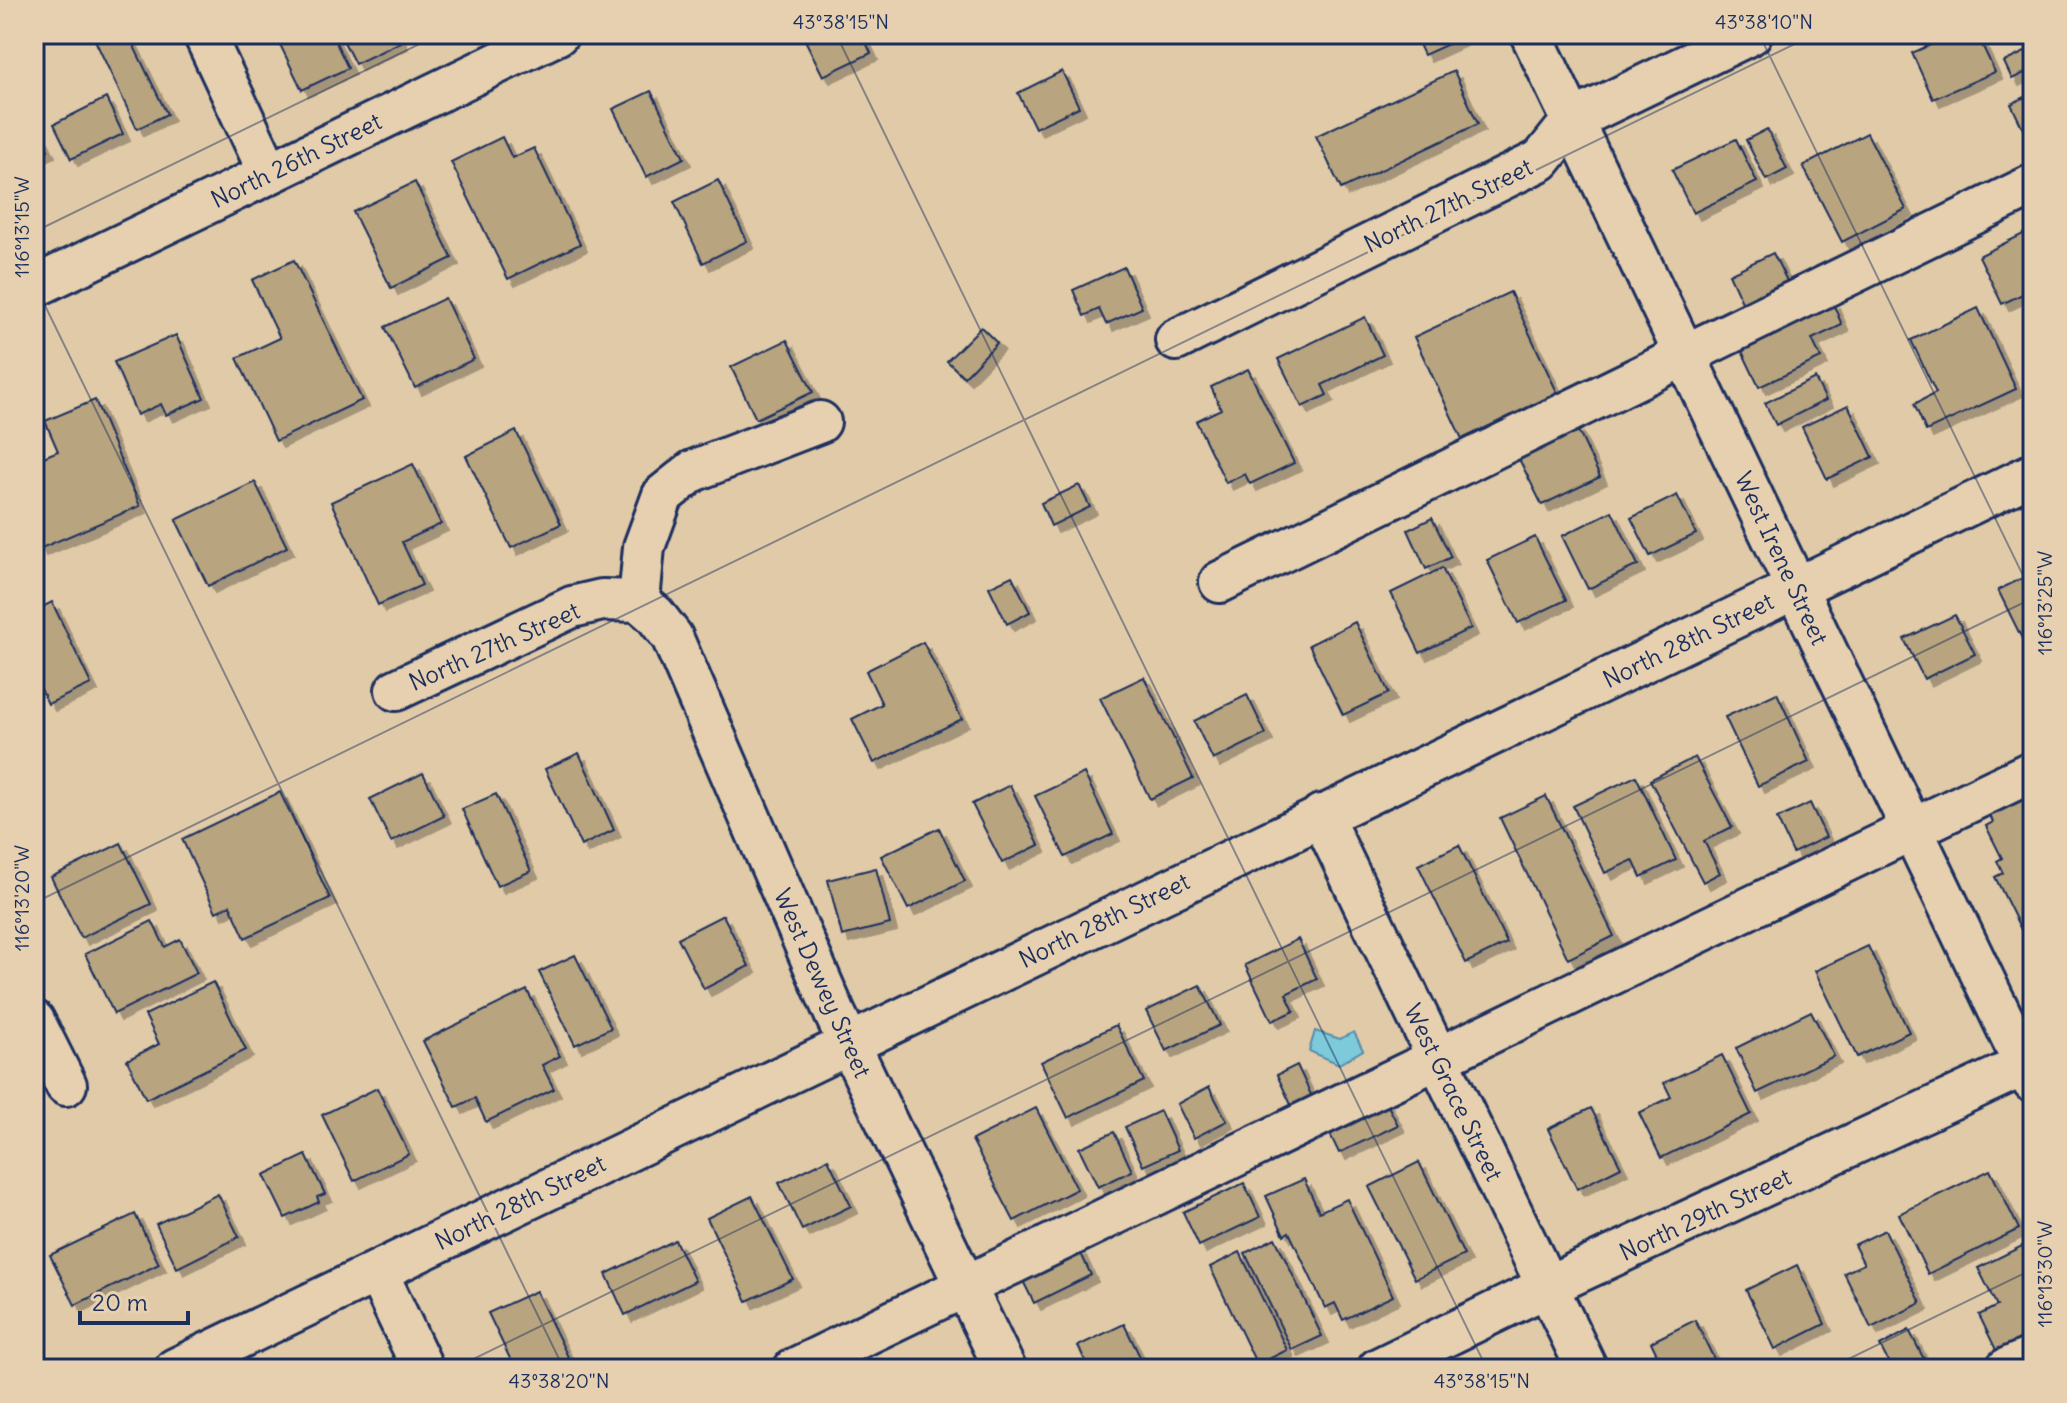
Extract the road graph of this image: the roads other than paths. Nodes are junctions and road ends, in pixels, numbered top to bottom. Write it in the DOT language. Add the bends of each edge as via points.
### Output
graph roads {
  1 [pos="204,34"];
  2 [pos="558,34"];
  3 [pos="1531,34"];
  4 [pos="1751,34"];
  5 [pos="1573,120"];
  6 [pos="269,173"];
  7 [pos="2033,185"];
  8 [pos="34,287"];
  9 [pos="1176,340"];
  10 [pos="1684,354"];
  11 [pos="820,422"];
  12 [pos="2033,474"];
  13 [pos="1220,582"];
  14 [pos="1796,588"];
  15 [pos="639,601"];
  16 [pos="396,690"];
  17 [pos="2033,771"];
  18 [pos="1321,815"];
  19 [pos="1912,829"];
  20 [pos="34,1021"];
  21 [pos="849,1044"];
  22 [pos="1438,1060"];
  23 [pos="2030,1070"];
  24 [pos="66,1085"];
  25 [pos="377,1272"];
  26 [pos="965,1285"];
  27 [pos="1548,1286"];
  28 [pos="2033,1357"];
  29 [pos="175,1369"];
  30 [pos="423,1369"];
  31 [pos="794,1369"];
  32 [pos="1005,1369"];
  33 [pos="1378,1369"];
  34 [pos="1587,1369"];
  35 [pos="2006,1369"];
  1 -- 6 [label="street"];
  2 -- 6 [label="street, North 26th Street"];
  3 -- 5 [label="street, West Irene Street"];
  4 -- 5 [label="street, North 27th Street"];
  5 -- 9 [label="street, North 27th Street" via="1541,160"];
  5 -- 10 [label="street, West Irene Street"];
  6 -- 8 [label="street, North 26th Street"];
  7 -- 10 [label="street"];
  10 -- 13 [label="street"];
  10 -- 14 [label="street, West Irene Street"];
  11 -- 15 [label="street" via="693,471 663,495 644,547"];
  12 -- 14 [label="street, North 28th Street"];
  14 -- 18 [label="street, North 28th Street"];
  14 -- 19 [label="street, West Irene Street"];
  15 -- 16 [label="street, North 27th Street" via="602,600 572,607"];
  15 -- 21 [label="street, West Dewey Street" via="672,637"];
  17 -- 19 [label="street"];
  18 -- 21 [label="street, North 28th Street"];
  18 -- 22 [label="street, West Grace Street"];
  19 -- 22 [label="street"];
  19 -- 23 [label="street, West Irene Street"];
  20 -- 24 [label="street"];
  21 -- 25 [label="street, North 28th Street"];
  21 -- 26 [label="street, West Dewey Street"];
  22 -- 26 [label="street"];
  22 -- 27 [label="street, West Grace Street"];
  23 -- 27 [label="street, North 29th Street"];
  25 -- 29 [label="street, North 28th Street"];
  25 -- 30 [label="street"];
  26 -- 31 [label="street"];
  26 -- 32 [label="street, West Dewey Street"];
  27 -- 33 [label="street, North 29th Street"];
  27 -- 34 [label="street, West Grace Street"];
  28 -- 35 [label="street"];
}
